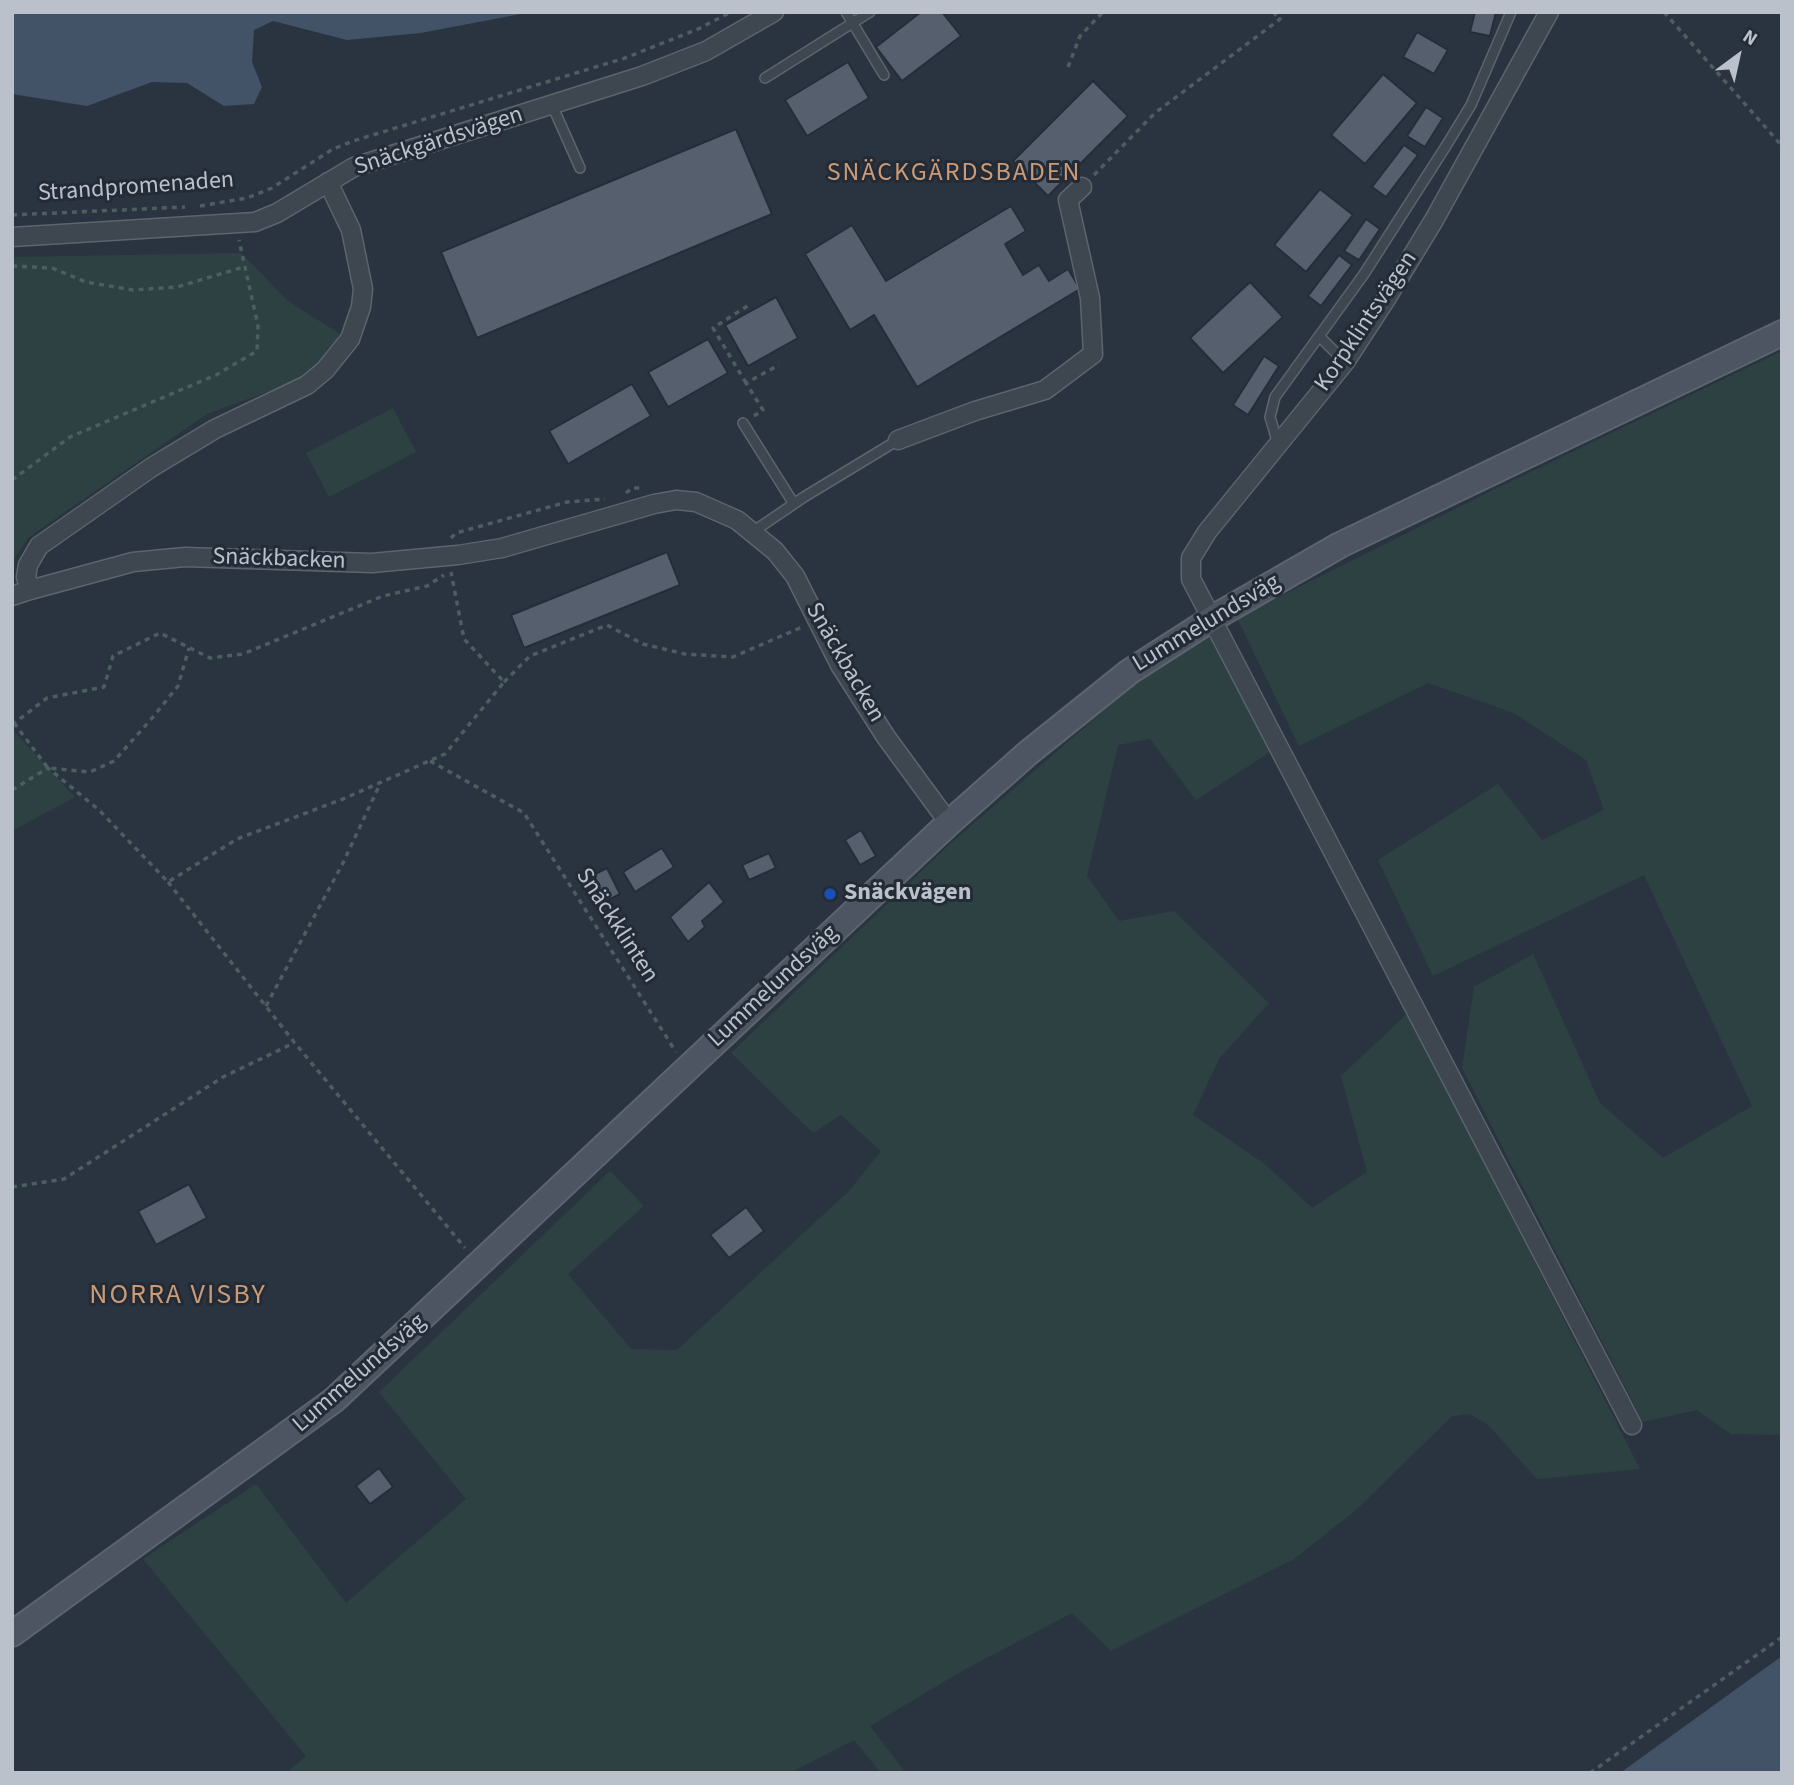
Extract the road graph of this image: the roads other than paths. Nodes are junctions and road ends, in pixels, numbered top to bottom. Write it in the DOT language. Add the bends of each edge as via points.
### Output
graph roads {
  1 [pos="774,12"];
  2 [pos="846,12"];
  3 [pos="870,12"];
  4 [pos="1511,12"];
  5 [pos="1549,12"];
  6 [pos="854,23"];
  7 [pos="884,75"];
  8 [pos="765,78"];
  9 [pos="552,105"];
  10 [pos="580,168"];
  11 [pos="328,182"];
  12 [pos="1082,187"];
  13 [pos="12,237"];
  14 [pos="1782,333"];
  15 [pos="1320,337"];
  16 [pos="1345,362"];
  17 [pos="743,423"];
  18 [pos="898,440"];
  19 [pos="1279,445"];
  20 [pos="794,504"];
  21 [pos="754,531"];
  22 [pos="30,590"];
  23 [pos="12,596"];
  24 [pos="1213,618"];
  25 [pos="949,823"];
  26 [pos="1632,1425"];
  27 [pos="12,1634"];
  1 -- 9 [label="street, Snäckgärdsvägen" via="706,51"];
  2 -- 6 [label="lane"];
  3 -- 6 [label="lane"];
  4 -- 15 [label="lane" via="1471,105"];
  5 -- 16 [label="street, Korpklintsvägen" via="1434,220"];
  6 -- 7 [label="lane"];
  6 -- 8 [label="lane"];
  9 -- 10 [label="lane"];
  9 -- 11 [label="street, Snäckgärdsvägen" via="384,156"];
  11 -- 13 [label="street, Snäckgärdsvägen" via="277,213 237,224"];
  11 -- 22 [label="street" via="351,230 363,289 351,339 307,384 215,429 38,546 28,565"];
  12 -- 18 [label="street" via="1068,200 1090,298 1093,354 1045,390"];
  14 -- 24 [label="main road, Lummelundsväg" via="1340,545"];
  15 -- 16 [label="lane"];
  15 -- 19 [label="lane" via="1275,397 1270,417"];
  16 -- 19 [label="street, Korpklintsvägen"];
  17 -- 20 [label="lane"];
  18 -- 20 [label="lane"];
  19 -- 24 [label="street, Korpklintsvägen" via="1191,558 1191,579"];
  20 -- 21 [label="lane"];
  21 -- 22 [label="street, Snäckbacken" via="716,508 676,500 450,563 185,557 133,562"];
  21 -- 25 [label="street, Snäckbacken" via="794,576 840,665"];
  22 -- 23 [label="street, Snäckbacken"];
  24 -- 25 [label="main road, Lummelundsväg" via="1129,672"];
  24 -- 26 [label="street, Korpklintsvägen"];
  25 -- 27 [label="main road, Lummelundsväg" via="334,1400"];
}
